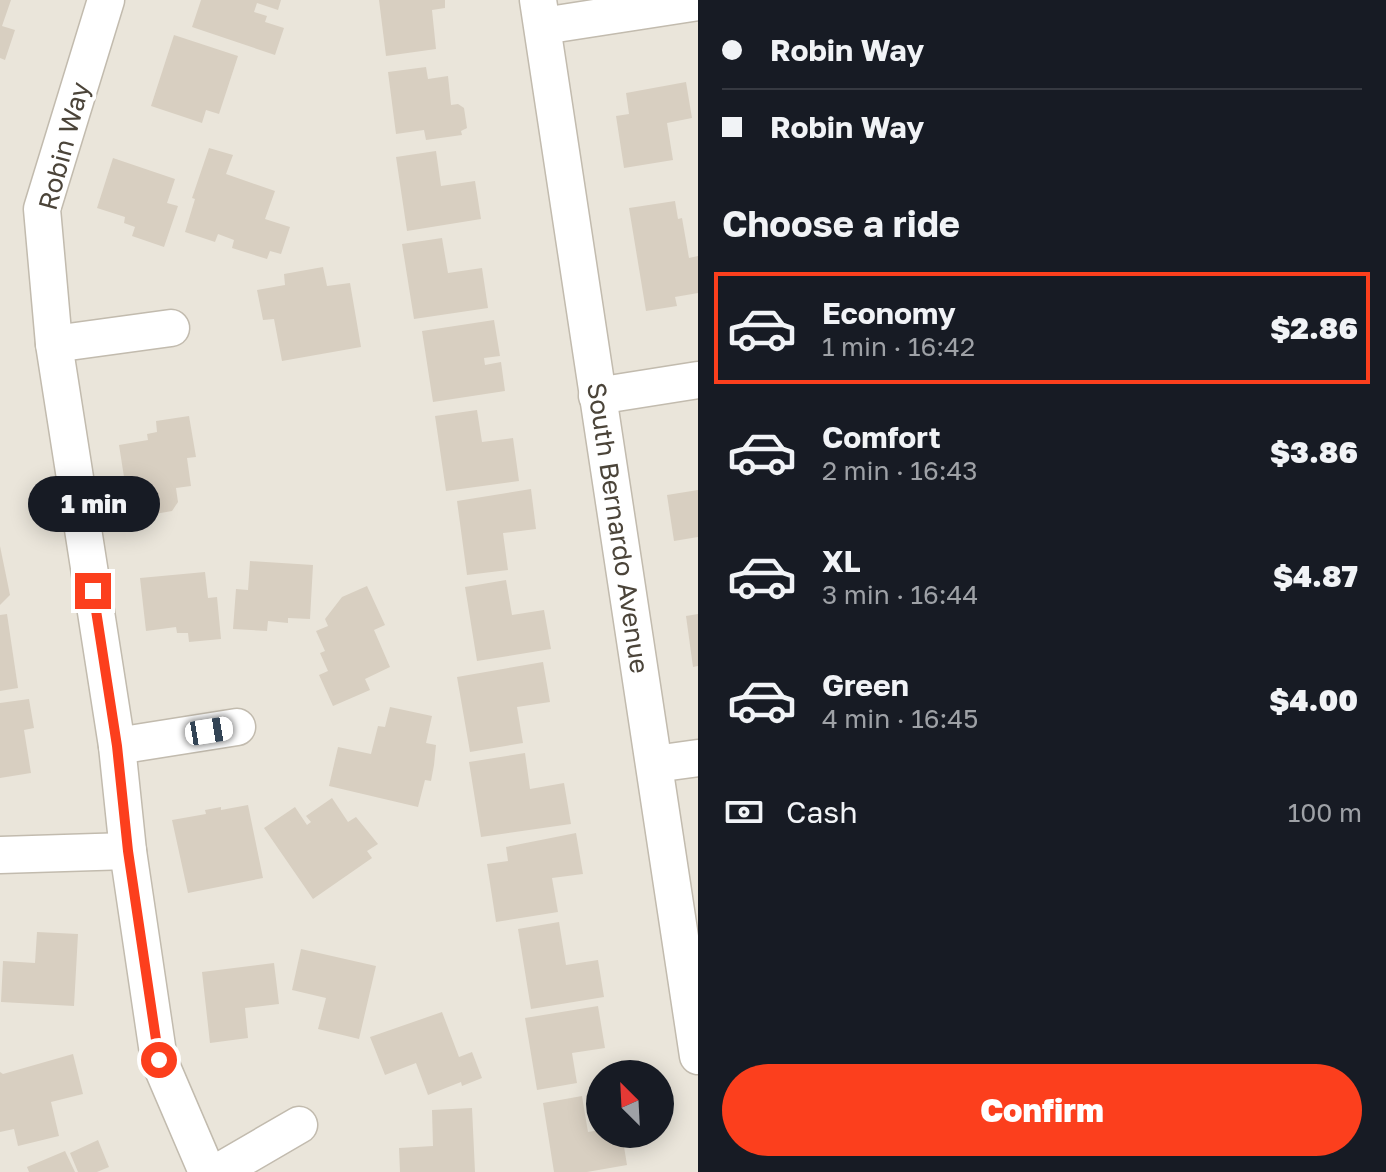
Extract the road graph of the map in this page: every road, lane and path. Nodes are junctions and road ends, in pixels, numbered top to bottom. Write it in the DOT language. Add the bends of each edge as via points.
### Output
graph roads {
  1 [pos="106,0"];
  2 [pos="698,2"];
  3 [pos="540,13"];
  4 [pos="171,328"];
  5 [pos="54,344"];
  6 [pos="698,380"];
  7 [pos="597,396"];
  8 [pos="237,727"];
  9 [pos="117,746"];
  10 [pos="698,758"];
  11 [pos="655,764"];
  12 [pos="128,851"];
  13 [pos="0,855"];
  14 [pos="698,1056"];
  15 [pos="299,1125"];
  16 [pos="207,1172"];
  17 [pos="218,1172"];
  1 -- 5 [label="street, Robin Way" via="42,209"];
  2 -- 3 [label="street"];
  3 -- 7 [label="street, South Bernardo Avenue"];
  4 -- 5 [label="street"];
  5 -- 9 [label="street, Robin Way"];
  6 -- 7 [label="street"];
  7 -- 11 [label="street, South Bernardo Avenue"];
  8 -- 9 [label="street"];
  9 -- 12 [label="street, Robin Way"];
  10 -- 11 [label="street"];
  11 -- 14 [label="street, South Bernardo Avenue"];
  12 -- 13 [label="street"];
  12 -- 16 [label="street, Robin Way" via="159,1060"];
  15 -- 17 [label="street"];
}
